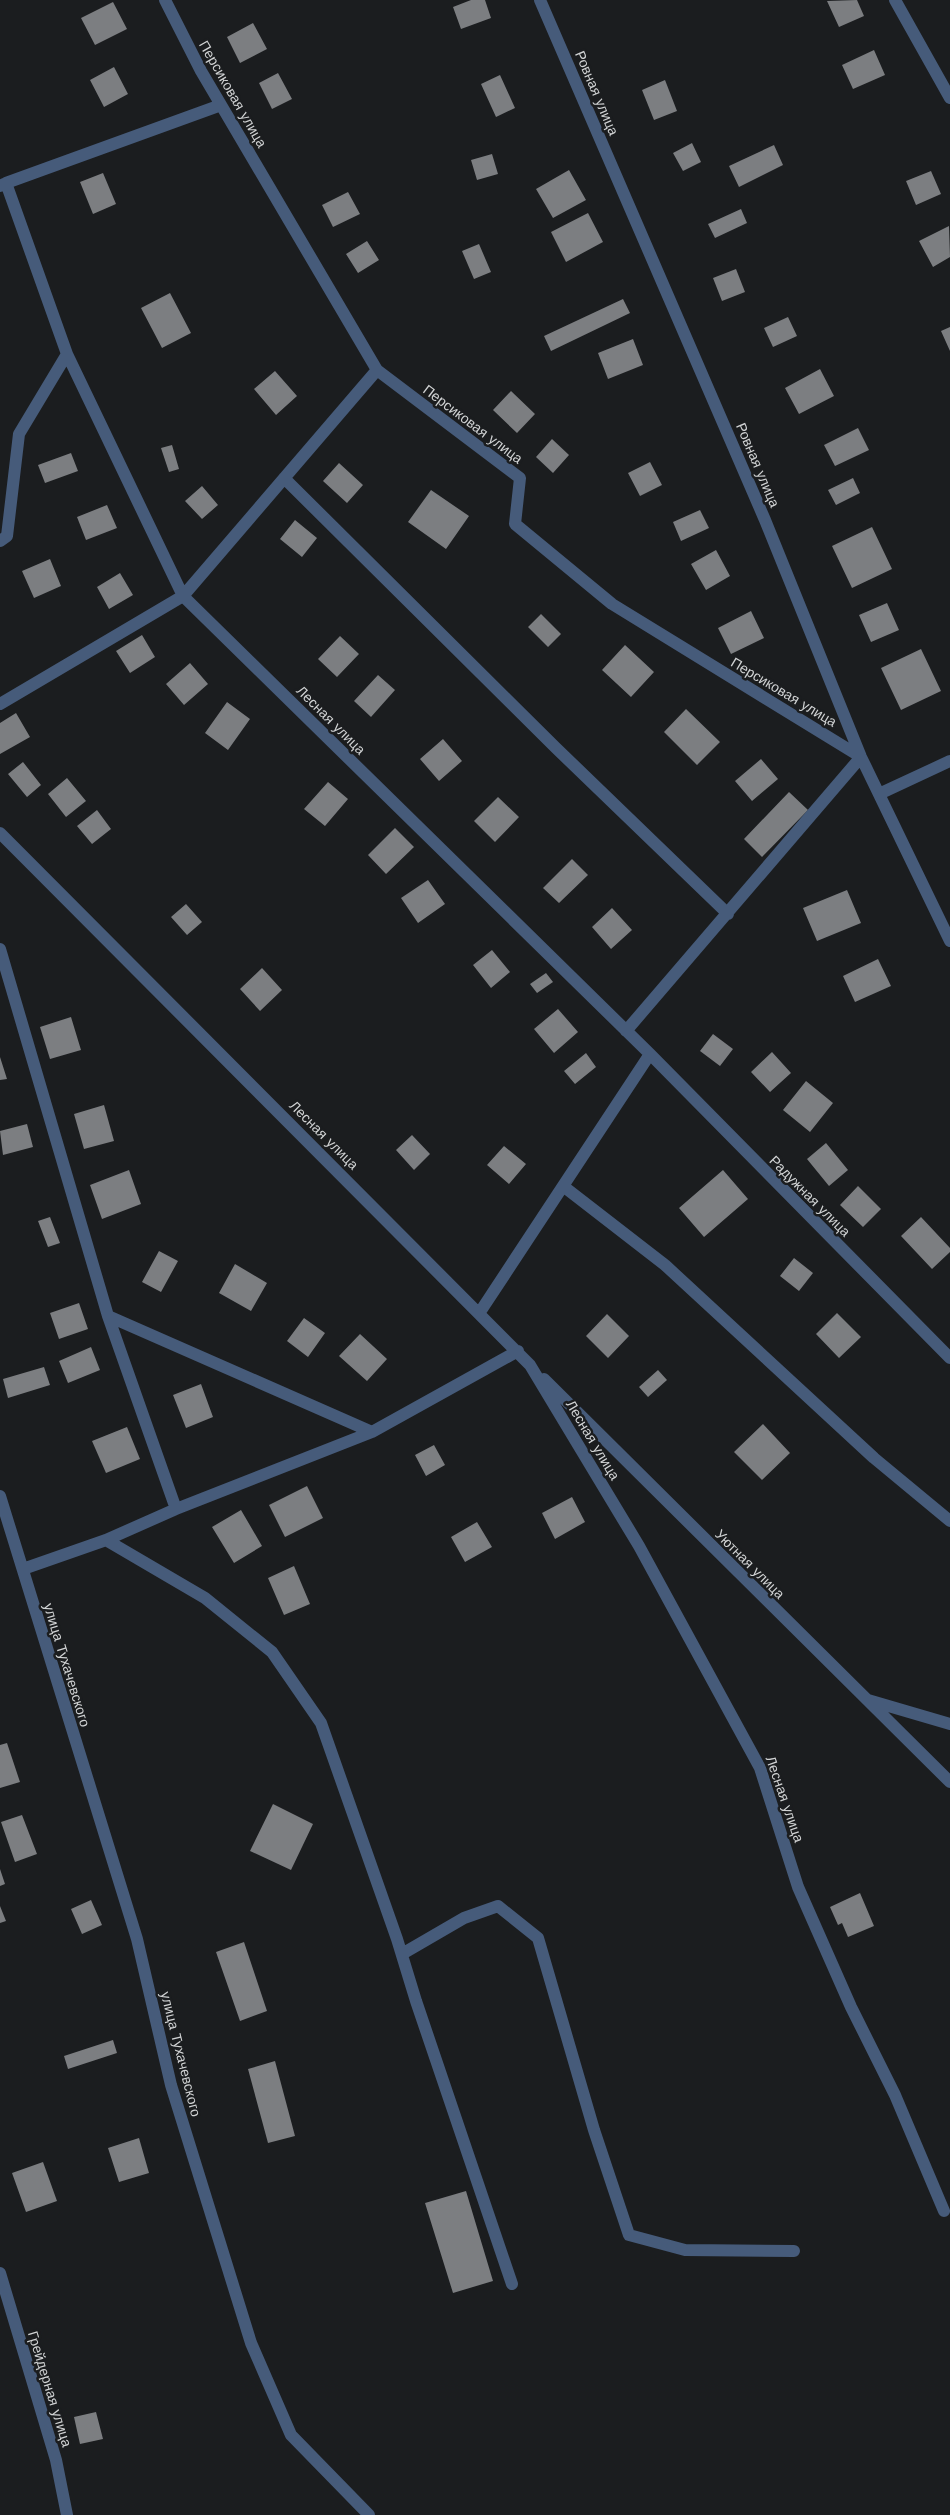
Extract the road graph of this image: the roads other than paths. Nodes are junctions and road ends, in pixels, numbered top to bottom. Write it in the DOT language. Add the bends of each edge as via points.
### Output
graph roads {
  1 [pos="165,0"];
  2 [pos="540,0"];
  3 [pos="895,0"];
  4 [pos="950,98"];
  5 [pos="221,105"];
  6 [pos="3,184"];
  7 [pos="67,354"];
  8 [pos="377,370"];
  9 [pos="284,478"];
  10 [pos="0,541"];
  11 [pos="183,596"];
  12 [pos="0,704"];
  13 [pos="861,756"];
  14 [pos="950,761"];
  15 [pos="879,794"];
  16 [pos="0,833"];
  17 [pos="728,914"];
  18 [pos="950,941"];
  19 [pos="0,949"];
  20 [pos="626,1031"];
  21 [pos="650,1054"];
  22 [pos="563,1186"];
  23 [pos="480,1312"];
  24 [pos="108,1316"];
  25 [pos="518,1351"];
  26 [pos="950,1358"];
  27 [pos="530,1365"];
  28 [pos="372,1432"];
  29 [pos="0,1496"];
  30 [pos="176,1509"];
  31 [pos="950,1521"];
  32 [pos="106,1540"];
  33 [pos="23,1570"];
  34 [pos="866,1699"];
  35 [pos="950,1724"];
  36 [pos="950,1782"];
  37 [pos="402,1954"];
  38 [pos="944,2211"];
  39 [pos="794,2252"];
  40 [pos="0,2273"];
  41 [pos="512,2284"];
  42 [pos="67,2515"];
  43 [pos="369,2515"];
  1 -- 5 [label="street, Персиковая улица"];
  2 -- 13 [label="street, Ровная улица" via="765,520"];
  3 -- 4 [label="street"];
  5 -- 6 [label="street"];
  5 -- 8 [label="street, Персиковая улица"];
  6 -- 7 [label="street, Лесная улица"];
  7 -- 10 [label="street" via="19,434 7,536"];
  7 -- 11 [label="street, Лесная улица"];
  8 -- 9 [label="street"];
  8 -- 13 [label="street, Персиковая улица" via="520,478 515,524 612,604"];
  9 -- 11 [label="street"];
  9 -- 17 [label="street"];
  11 -- 12 [label="street"];
  11 -- 20 [label="street, Лесная улица"];
  13 -- 15 [label="street, Ровная улица"];
  13 -- 17 [label="street"];
  14 -- 15 [label="street"];
  15 -- 18 [label="street, Ровная улица"];
  16 -- 23 [label="street, Лесная улица"];
  17 -- 20 [label="street"];
  19 -- 24 [label="street"];
  20 -- 21 [label="street, Лесная улица"];
  21 -- 22 [label="street"];
  21 -- 26 [label="street, Радужная улица"];
  22 -- 23 [label="street"];
  22 -- 31 [label="street" via="665,1265 874,1458"];
  23 -- 25 [label="street, Лесная улица"];
  24 -- 28 [label="street"];
  24 -- 30 [label="street"];
  25 -- 27 [label="street, Лесная улица"];
  25 -- 28 [label="street"];
  27 -- 34 [label="street, Уютная улица"];
  27 -- 38 [label="street, Лесная улица" via="639,1546 760,1768 798,1887 851,2007 895,2095"];
  28 -- 30 [label="street"];
  29 -- 33 [label="street"];
  30 -- 32 [label="street"];
  32 -- 33 [label="street"];
  32 -- 37 [label="street" via="205,1598 272,1652 322,1723"];
  33 -- 43 [label="street, улица Тухачевского" via="137,1939 171,2085 251,2343 292,2435"];
  34 -- 35 [label="street"];
  34 -- 36 [label="street, Уютная улица"];
  37 -- 39 [label="street" via="464,1918 498,1906 538,1938 594,2130 629,2235 685,2250"];
  37 -- 41 [label="street"];
  40 -- 42 [label="street, Грейдерная улица" via="56,2460"];
}
